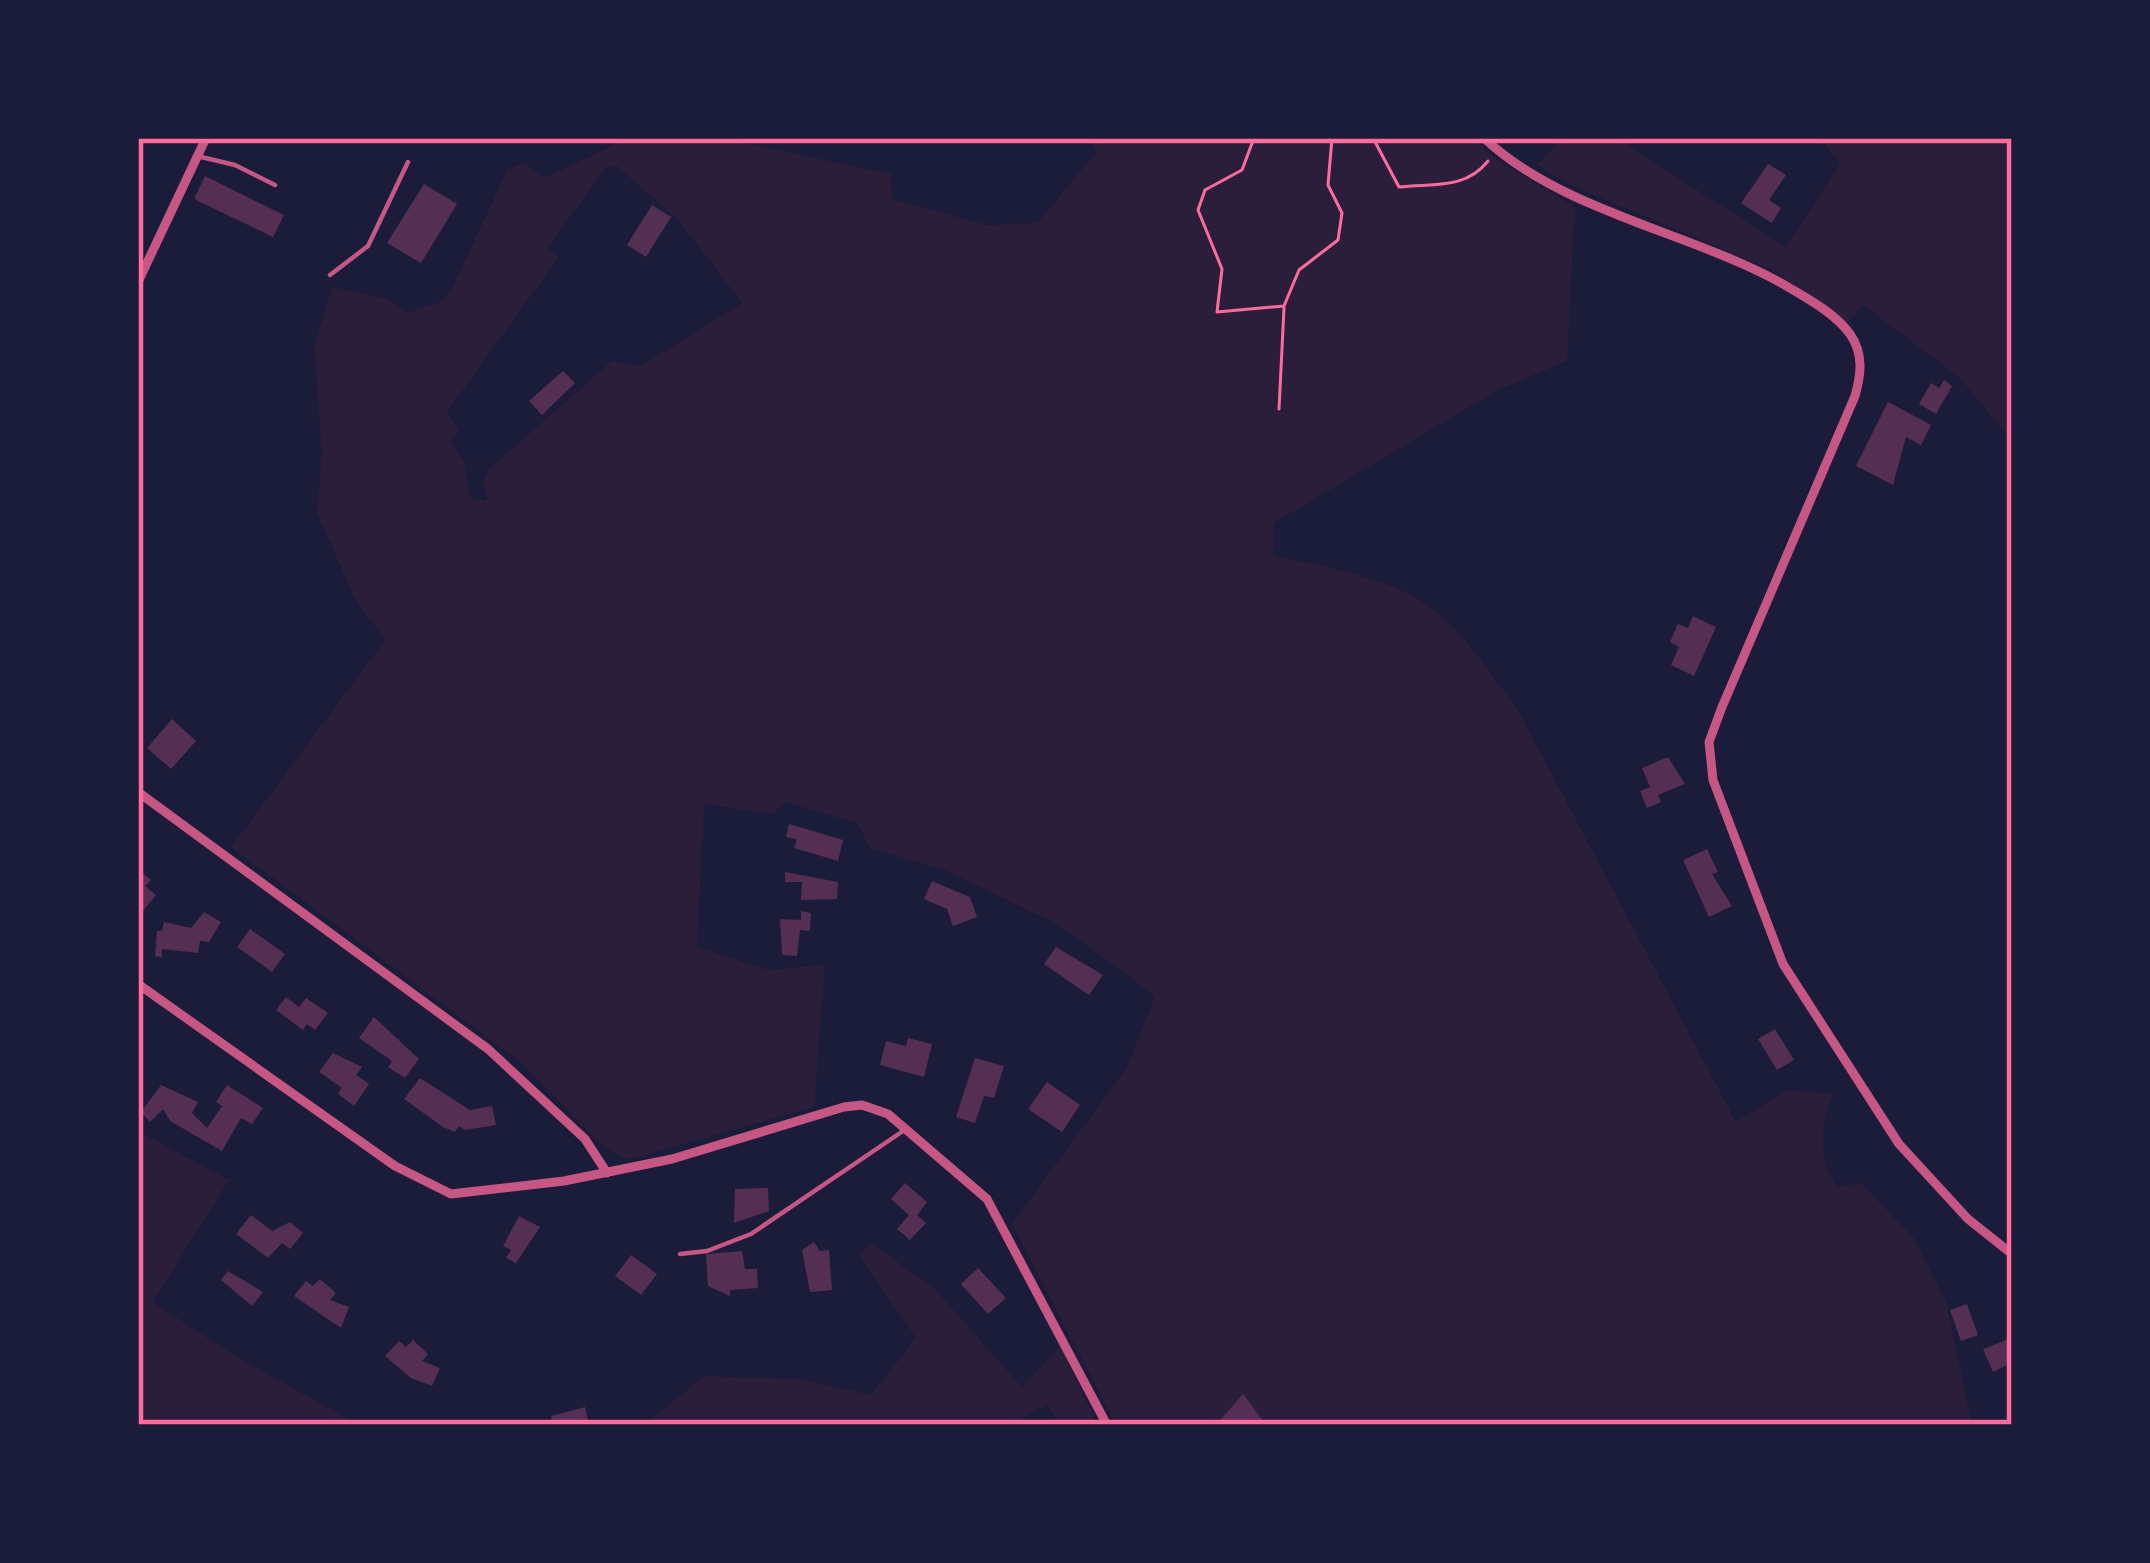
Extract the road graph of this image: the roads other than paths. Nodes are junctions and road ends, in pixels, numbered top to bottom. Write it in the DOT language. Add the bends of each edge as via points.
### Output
graph roads {
  1 [pos="206,138"];
  2 [pos="1484,138"];
  3 [pos="197,156"];
  4 [pos="409,163"];
  5 [pos="275,185"];
  6 [pos="330,275"];
  7 [pos="138,282"];
  8 [pos="138,792"];
  9 [pos="138,983"];
  10 [pos="906,1129"];
  11 [pos="607,1173"];
  12 [pos="680,1253"];
  13 [pos="2012,1254"];
  14 [pos="1107,1425"];
  1 -- 3 [label="street"];
  2 -- 13 [label="street" via="1551,184 1768,276 1836,319 1857,348 1862,374 1855,396 1747,645 1708,758 1783,964 1899,1144"];
  3 -- 5 [label="lane"];
  3 -- 7 [label="street"];
  4 -- 6 [label="lane" via="368,246"];
  8 -- 11 [label="street" via="488,1049 585,1139"];
  9 -- 11 [label="street" via="432,1188 470,1194"];
  10 -- 11 [label="street" via="875,1108 844,1107"];
  10 -- 12 [label="lane" via="751,1234"];
  10 -- 14 [label="street" via="987,1199"];
}
